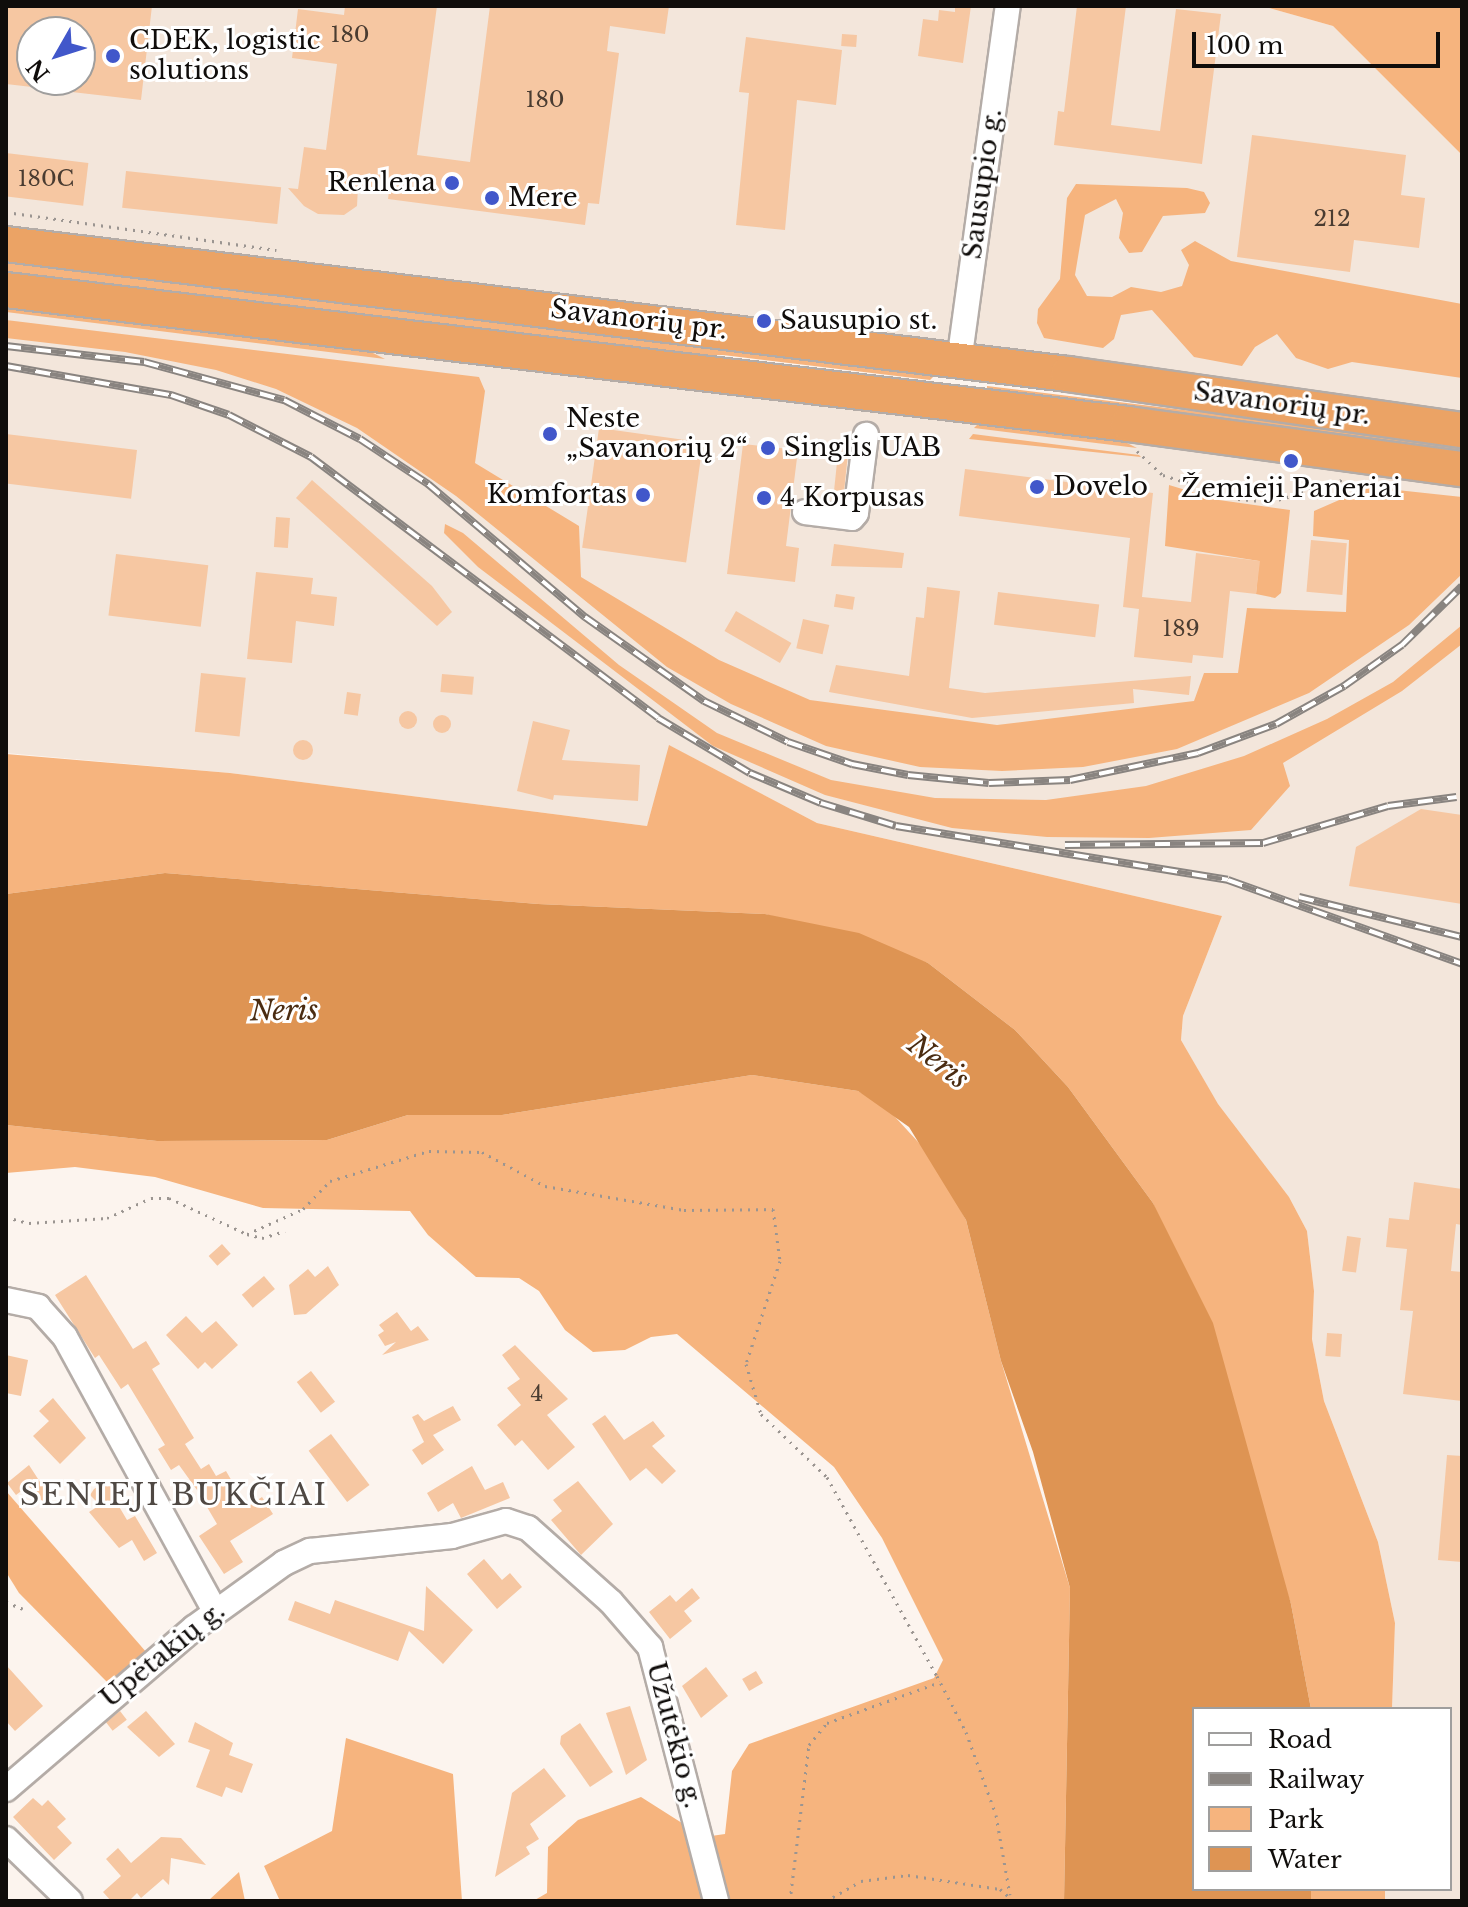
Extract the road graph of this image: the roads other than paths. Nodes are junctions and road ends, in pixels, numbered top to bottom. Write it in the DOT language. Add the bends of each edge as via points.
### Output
graph roads {
  1 [pos="1008,6"];
  2 [pos="6,244"];
  3 [pos="6,290"];
  4 [pos="959,362"];
  5 [pos="954,404"];
  6 [pos="1462,430"];
  7 [pos="866,435"];
  8 [pos="1462,469"];
  9 [pos="805,512"];
  10 [pos="6,1300"];
  11 [pos="335,1549"];
  12 [pos="215,1611"];
  13 [pos="6,1789"];
  14 [pos="6,1839"];
  15 [pos="70,1901"];
  16 [pos="716,1901"];
  1 -- 4 [label="street, Sausupio g."];
  2 -- 4 [label="highway, Savanorių pr."];
  3 -- 5 [label="highway, Savanorių pr."];
  4 -- 5 [label="highway"];
  4 -- 6 [label="highway, Savanorių pr."];
  5 -- 8 [label="highway, Savanorių pr."];
  7 -- 9 [label="street" via="856,513 852,518"];
  10 -- 12 [label="street" via="38,1307 65,1337"];
  11 -- 12 [label="street, Upėtakių g." via="310,1551 284,1563"];
  11 -- 16 [label="street, Užutėkio g." via="452,1536 506,1521 528,1528 611,1602 638,1629 662,1682"];
  12 -- 13 [label="street, Upėtakių g."];
  14 -- 15 [label="street"];
}
